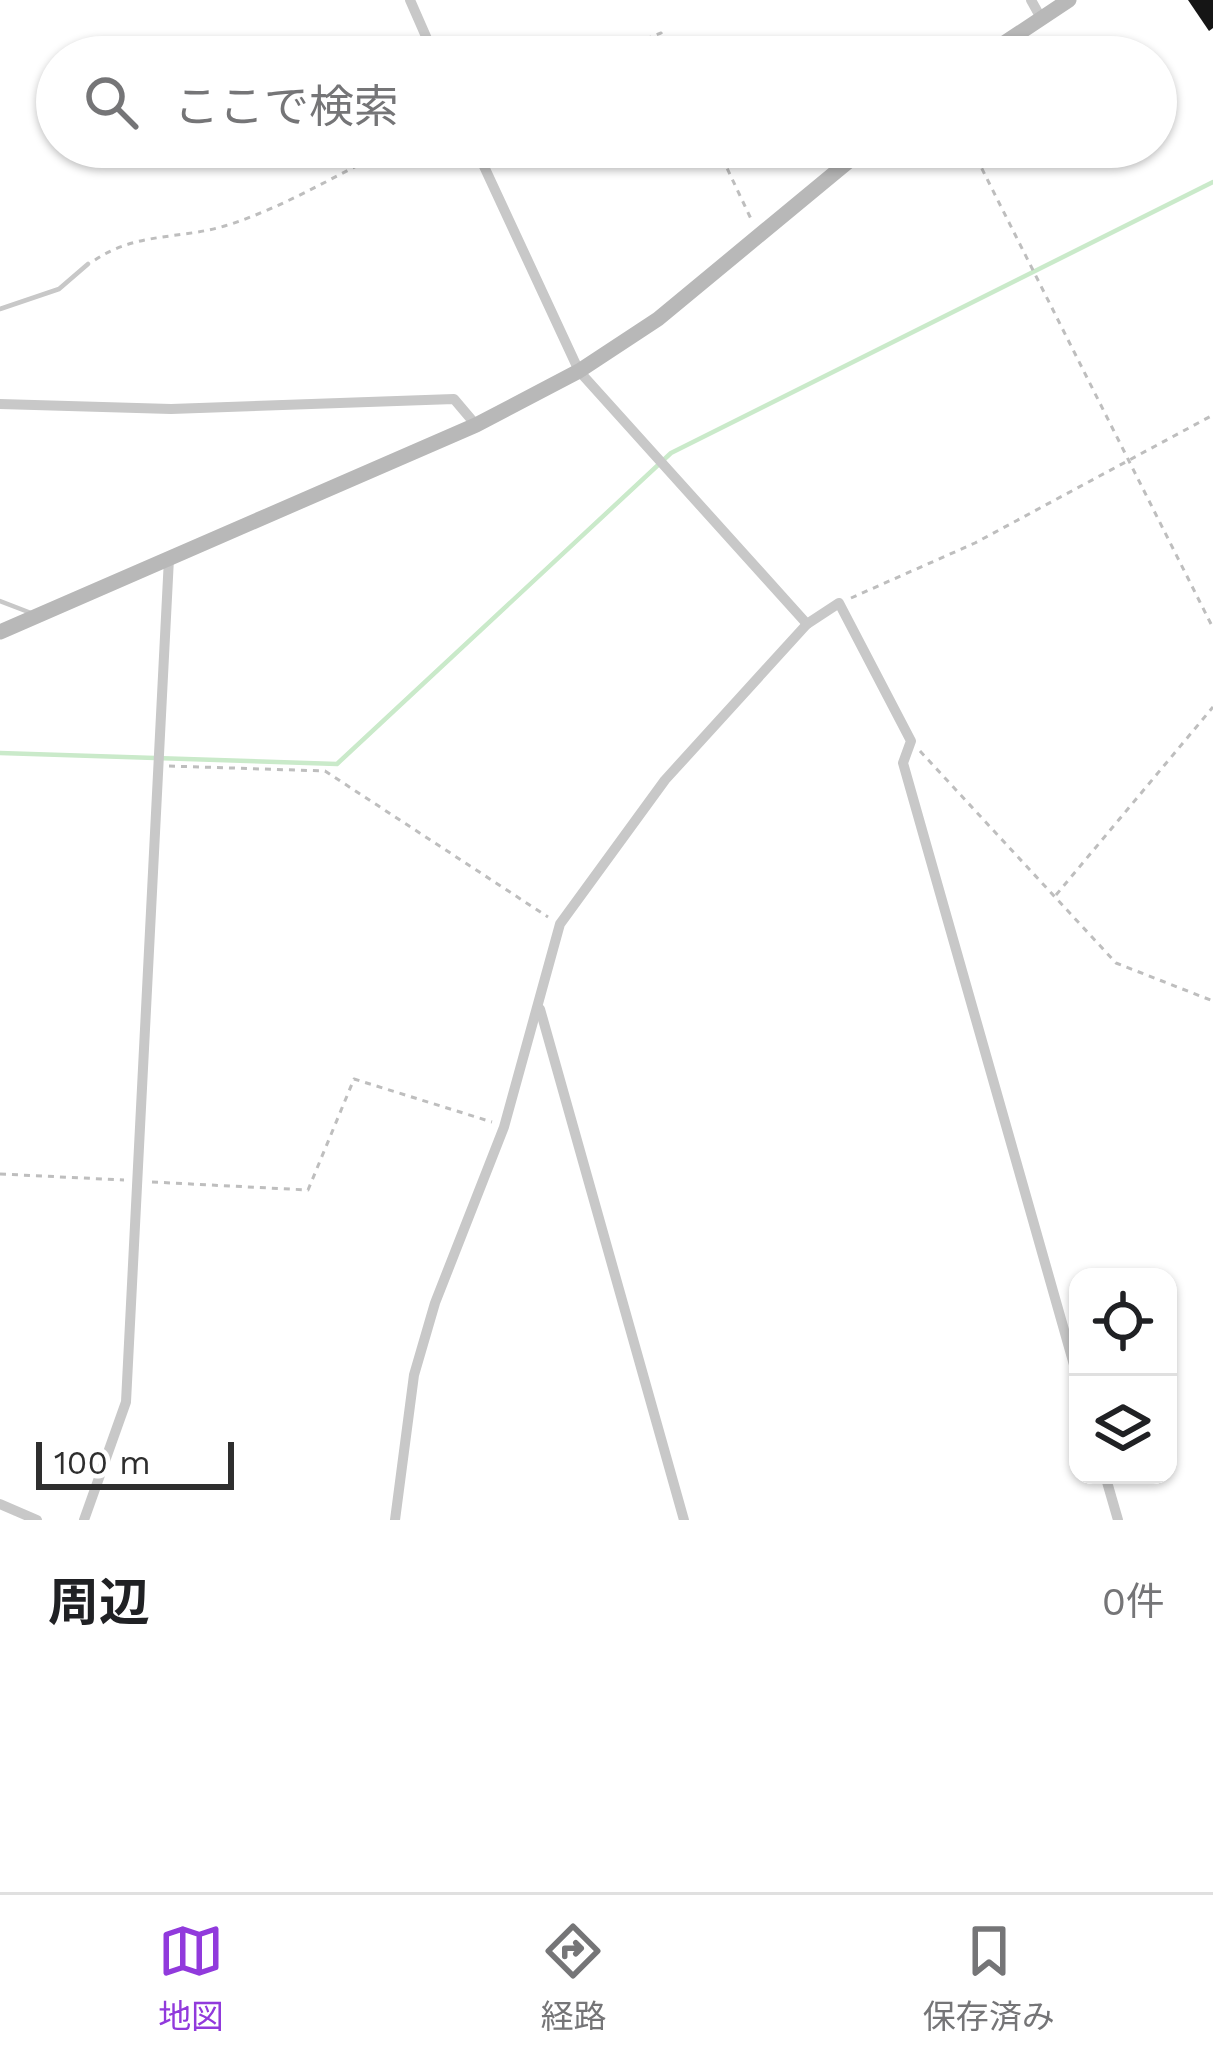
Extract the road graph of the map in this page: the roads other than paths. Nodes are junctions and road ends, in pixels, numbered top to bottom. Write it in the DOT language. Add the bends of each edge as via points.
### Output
graph roads {
  1 [pos="410,0"];
  2 [pos="1031,0"];
  3 [pos="1070,0"];
  4 [pos="1041,18"];
  5 [pos="426,36"];
  6 [pos="1014,36"];
  7 [pos="486,168"];
  8 [pos="841,168"];
  9 [pos="88,264"];
  10 [pos="0,309"];
  11 [pos="579,371"];
  12 [pos="0,404"];
  13 [pos="476,425"];
  14 [pos="169,558"];
  15 [pos="0,601"];
  16 [pos="36,617"];
  17 [pos="807,624"];
  18 [pos="0,632"];
  19 [pos="540,1008"];
  20 [pos="1077,1376"];
  21 [pos="1108,1484"];
  22 [pos="0,1504"];
  23 [pos="37,1520"];
  24 [pos="83,1520"];
  25 [pos="395,1520"];
  26 [pos="685,1520"];
  27 [pos="1118,1520"];
  1 -- 5 [label="street"];
  2 -- 4 [label="street"];
  3 -- 4 [label="street"];
  4 -- 6 [label="street"];
  7 -- 11 [label="street"];
  8 -- 11 [label="street" via="658,319"];
  9 -- 10 [label="lane" via="59,289"];
  11 -- 13 [label="street"];
  11 -- 17 [label="street"];
  12 -- 13 [label="street" via="171,409 454,399"];
  13 -- 14 [label="street"];
  14 -- 16 [label="street"];
  14 -- 24 [label="street" via="126,1402"];
  15 -- 16 [label="lane"];
  16 -- 18 [label="street"];
  17 -- 19 [label="street" via="665,780 560,924"];
  17 -- 20 [label="street" via="839,603 910,741 903,763"];
  19 -- 25 [label="street" via="414,1375"];
  19 -- 26 [label="street"];
  21 -- 27 [label="street"];
  22 -- 23 [label="street"];
}
